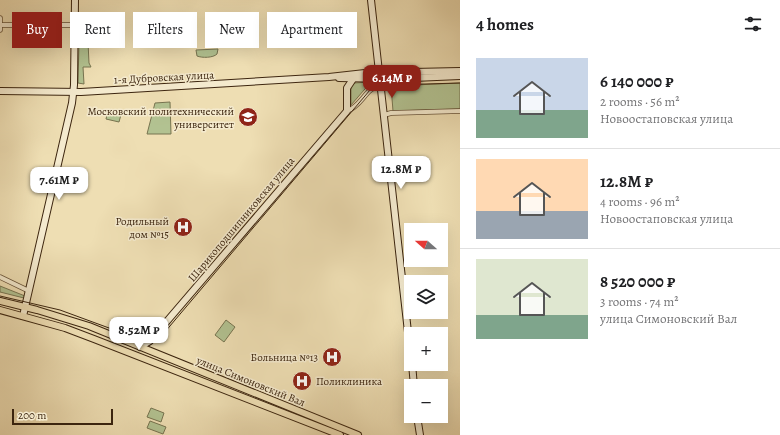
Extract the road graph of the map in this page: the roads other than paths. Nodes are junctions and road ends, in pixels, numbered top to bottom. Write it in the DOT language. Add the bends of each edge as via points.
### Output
graph roads {
  1 [pos="75,0"];
  2 [pos="371,0"];
  3 [pos="75,12"];
  4 [pos="0,18"];
  5 [pos="0,25"];
  6 [pos="70,25"];
  7 [pos="0,30"];
  8 [pos="75,48"];
  9 [pos="460,71"];
  10 [pos="460,76"];
  11 [pos="329,77"];
  12 [pos="340,79"];
  13 [pos="354,79"];
  14 [pos="380,79"];
  15 [pos="347,88"];
  16 [pos="0,91"];
  17 [pos="74,92"];
  18 [pos="347,111"];
  19 [pos="460,111"];
  20 [pos="384,115"];
  21 [pos="0,277"];
  22 [pos="29,290"];
  23 [pos="0,301"];
  24 [pos="25,307"];
  25 [pos="0,310"];
  26 [pos="23,316"];
  27 [pos="68,319"];
  28 [pos="407,327"];
  29 [pos="65,328"];
  30 [pos="150,341"];
  31 [pos="140,347"];
  32 [pos="152,352"];
  33 [pos="149,360"];
  34 [pos="200,370"];
  35 [pos="196,378"];
  36 [pos="416,423"];
  37 [pos="418,423"];
  38 [pos="340,435"];
  39 [pos="358,435"];
  40 [pos="415,435"];
  41 [pos="420,435"];
  1 -- 3 [label="main road"];
  2 -- 14 [label="main road"];
  4 -- 5 [label="street"];
  5 -- 6 [label="street"];
  5 -- 7 [label="street"];
  8 -- 17 [label="main road"];
  9 -- 14 [label="main road"];
  10 -- 14 [label="main road"];
  11 -- 12 [label="main road, 1-я Дубровская улица"];
  11 -- 14 [label="main road, 1-я Дубровская улица"];
  11 -- 17 [label="main road, 1-я Дубровская улица"];
  12 -- 13 [label="main road, 1-я Дубровская улица"];
  12 -- 15 [label="main road"];
  13 -- 14 [label="main road, 1-я Дубровская улица"];
  13 -- 15 [label="main road"];
  14 -- 18 [label="street, Шарикоподшипниковская улица"];
  14 -- 20 [label="main road"];
  15 -- 18 [label="main road"];
  16 -- 17 [label="main road, 1-я Дубровская улица"];
  17 -- 22 [label="main road"];
  18 -- 30 [label="main road, Шарикоподшипниковская улица"];
  19 -- 20 [label="street"];
  20 -- 28 [label="main road"];
  21 -- 22 [label="street"];
  22 -- 24 [label="main road"];
  23 -- 24 [label="main road, улица Симоновский Вал"];
  24 -- 26 [label="main road"];
  24 -- 27 [label="main road, улица Симоновский Вал"];
  25 -- 26 [label="main road, улица Симоновский Вал"];
  26 -- 29 [label="main road, улица Симоновский Вал"];
  27 -- 29 [label="main road" via="62,322"];
  27 -- 31 [label="main road, улица Симоновский Вал"];
  29 -- 33 [label="main road, улица Симоновский Вал"];
  30 -- 31 [label="main road, Шарикоподшипниковская улица"];
  30 -- 32 [label="main road"];
  31 -- 32 [label="main road, улица Симоновский Вал"];
  32 -- 33 [label="street" via="146,354"];
  32 -- 34 [label="main road, улица Симоновский Вал"];
  33 -- 35 [label="main road, улица Симоновский Вал"];
  34 -- 35 [label="main road" via="202,375"];
  34 -- 39 [label="main road, улица Симоновский Вал"];
  35 -- 38 [label="main road, улица Симоновский Вал"];
  36 -- 40 [label="main road"];
  37 -- 41 [label="main road"];
}
